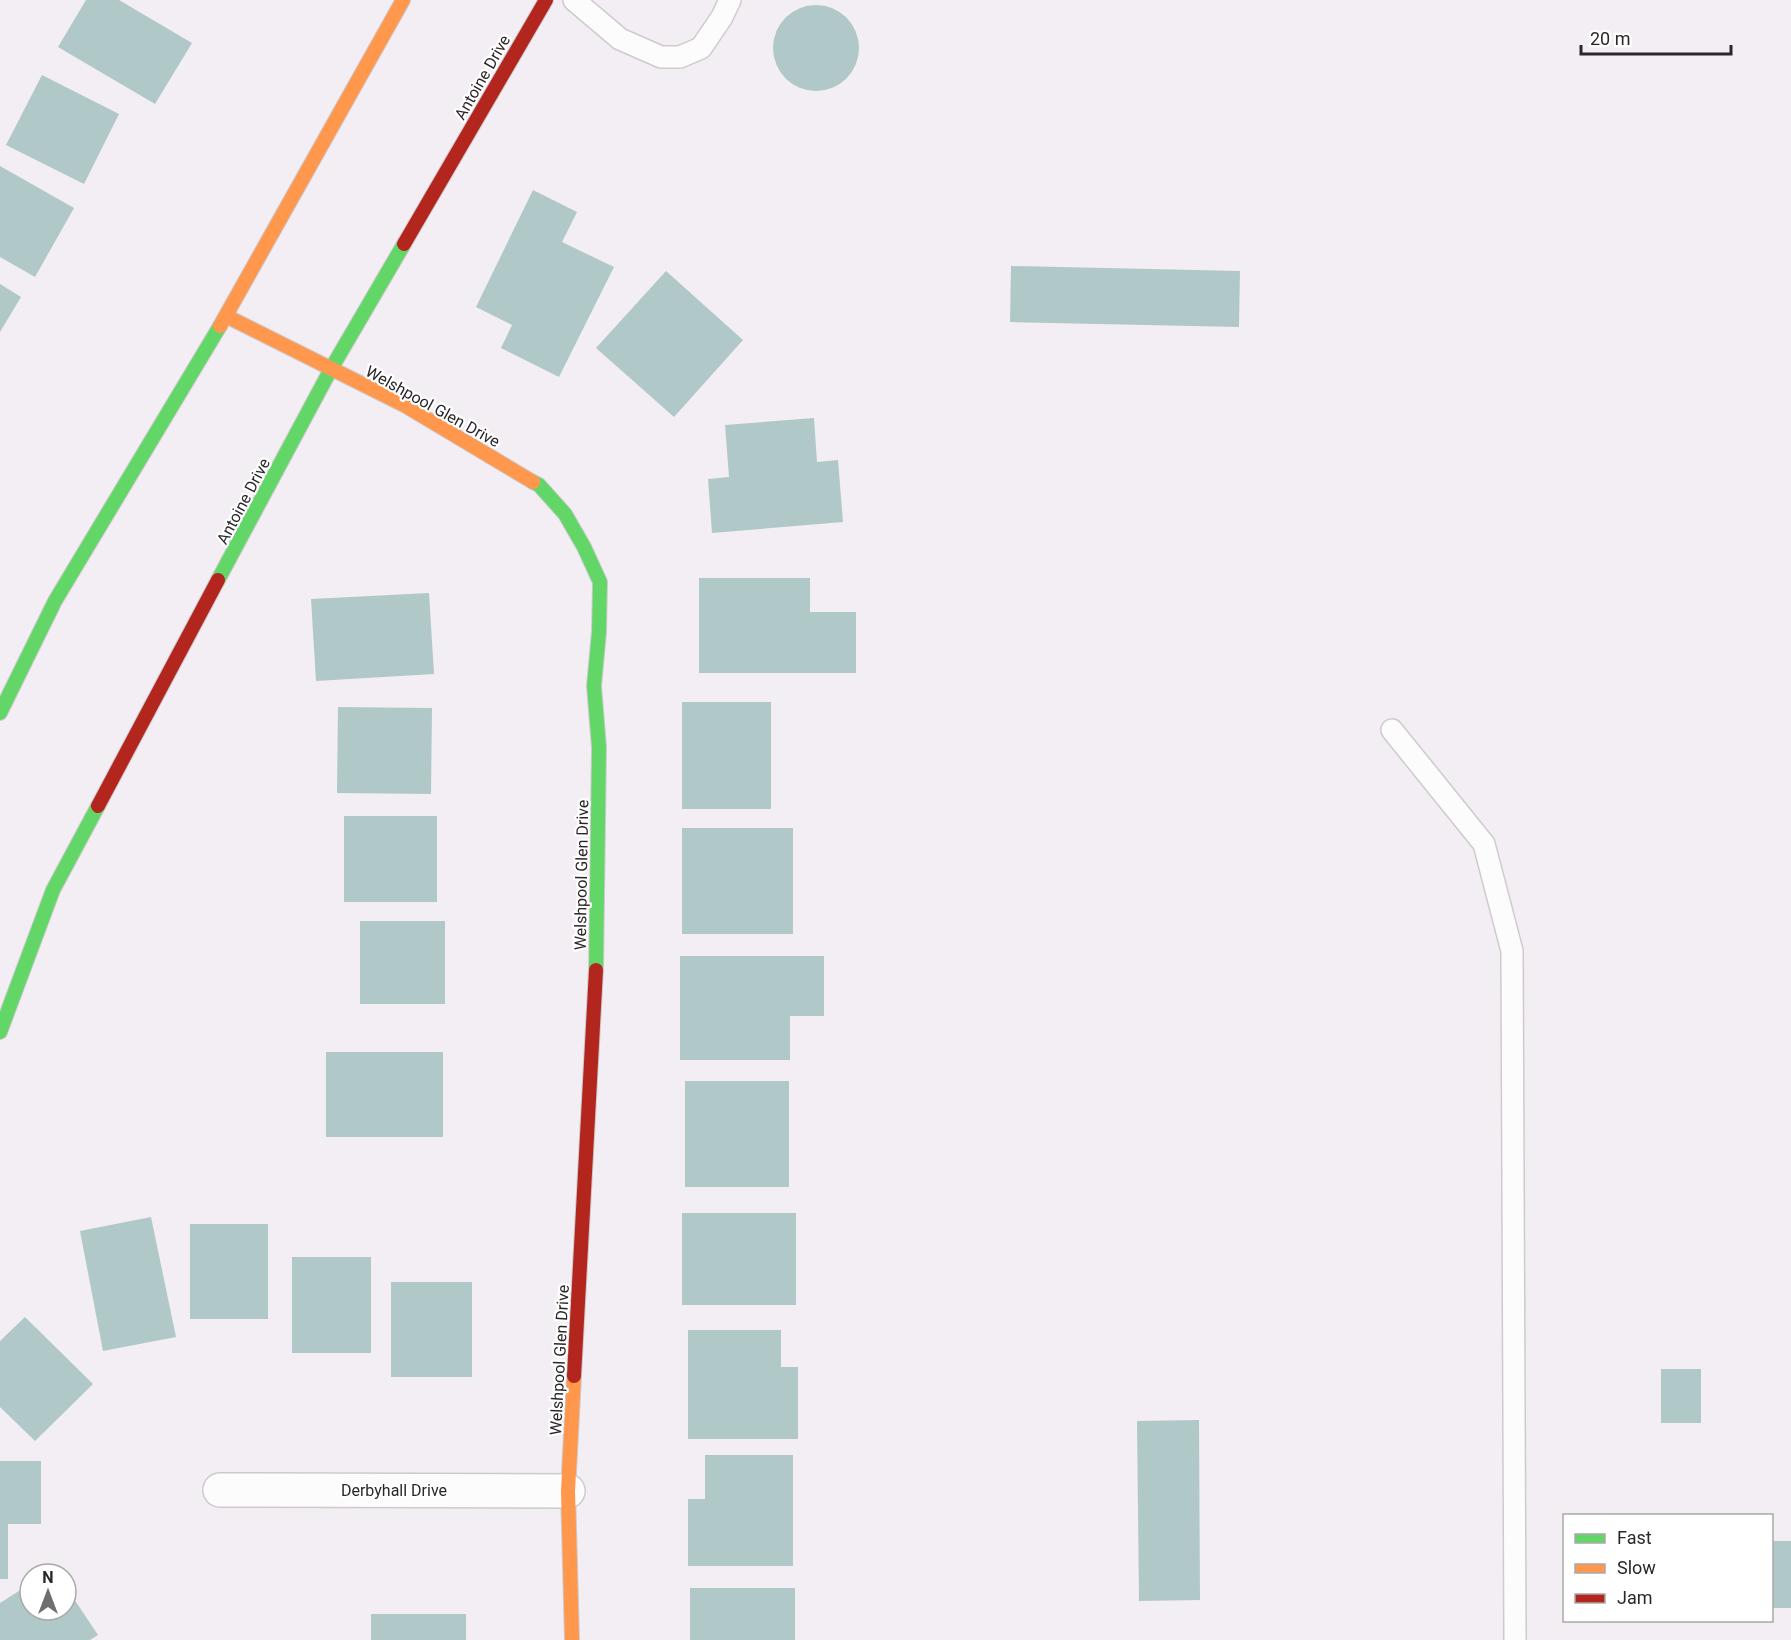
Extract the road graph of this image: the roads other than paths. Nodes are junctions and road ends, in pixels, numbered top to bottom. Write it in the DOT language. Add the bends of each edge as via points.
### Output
graph roads {
  1 [pos="404,0"];
  2 [pos="546,0"];
  3 [pos="574,0"];
  4 [pos="730,0"];
  5 [pos="226,316"];
  6 [pos="332,369"];
  7 [pos="0,713"];
  8 [pos="1392,730"];
  9 [pos="0,1032"];
  10 [pos="220,1490"];
  11 [pos="568,1491"];
  12 [pos="572,1640"];
  13 [pos="1515,1640"];
  1 -- 5 [label="main road"];
  2 -- 6 [label="main road, Antoine Drive"];
  3 -- 4 [label="lane" via="620,39 661,57 680,57 701,48"];
  5 -- 6 [label="main road, Welshpool Glen Drive"];
  5 -- 7 [label="main road" via="55,601"];
  6 -- 9 [label="main road, Antoine Drive" via="53,890"];
  6 -- 11 [label="main road, Welshpool Glen Drive" via="404,405 538,485 565,514 600,582 594,686 599,747 598,941"];
  8 -- 13 [label="lane" via="1484,844 1512,951"];
  10 -- 11 [label="street, Derbyhall Drive"];
  11 -- 12 [label="main road, Welshpool Glen Drive"];
}
